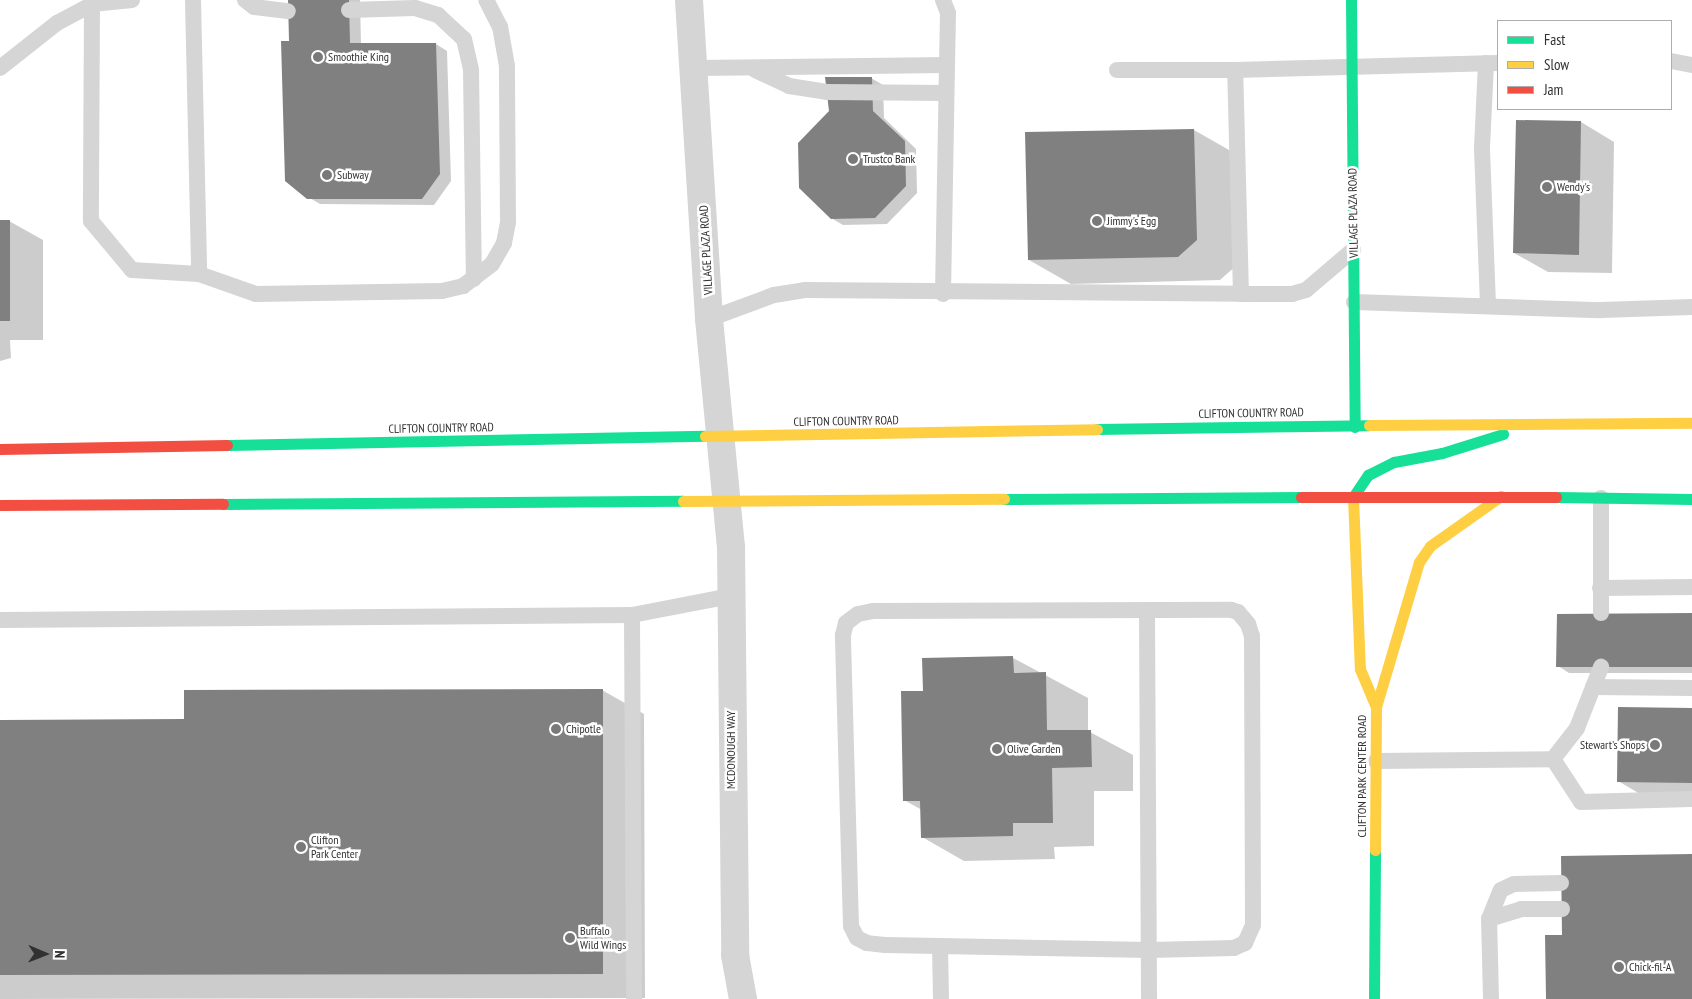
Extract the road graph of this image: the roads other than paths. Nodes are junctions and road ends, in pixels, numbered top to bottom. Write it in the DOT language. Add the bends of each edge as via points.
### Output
graph roads {
  1 [pos="132,0"];
  2 [pos="193,0"];
  3 [pos="245,0"];
  4 [pos="486,0"];
  5 [pos="689,0"];
  6 [pos="943,0"];
  7 [pos="1351,0"];
  8 [pos="92,4"];
  9 [pos="349,10"];
  10 [pos="288,12"];
  11 [pos="1672,61"];
  12 [pos="1492,63"];
  13 [pos="946,65"];
  14 [pos="1692,65"];
  15 [pos="0,68"];
  16 [pos="695,68"];
  17 [pos="752,68"];
  18 [pos="1352,69"];
  19 [pos="1116,70"];
  20 [pos="1236,70"];
  21 [pos="946,94"];
  22 [pos="1353,250"];
  23 [pos="199,274"];
  24 [pos="474,280"];
  25 [pos="943,294"];
  26 [pos="1241,294"];
  27 [pos="1354,302"];
  28 [pos="1488,306"];
  29 [pos="1692,308"];
  30 [pos="709,319"];
  31 [pos="1692,423"];
  32 [pos="1527,426"];
  33 [pos="1355,427"];
  34 [pos="720,438"];
  35 [pos="0,449"];
  36 [pos="1501,496"];
  37 [pos="1353,497"];
  38 [pos="1601,498"];
  39 [pos="1692,499"];
  40 [pos="726,500"];
  41 [pos="0,505"];
  42 [pos="1692,586"];
  43 [pos="1600,588"];
  44 [pos="731,596"];
  45 [pos="1147,612"];
  46 [pos="1601,613"];
  47 [pos="632,615"];
  48 [pos="0,620"];
  49 [pos="1601,666"];
  50 [pos="1593,687"];
  51 [pos="1692,688"];
  52 [pos="1376,707"];
  53 [pos="1553,759"];
  54 [pos="1376,761"];
  55 [pos="1692,799"];
  56 [pos="1562,883"];
  57 [pos="1562,909"];
  58 [pos="1489,919"];
  59 [pos="940,947"];
  60 [pos="1148,950"];
  61 [pos="634,999"];
  62 [pos="743,999"];
  63 [pos="941,999"];
  64 [pos="1149,999"];
  65 [pos="1374,999"];
  66 [pos="1491,999"];
  1 -- 8 [label="lane"];
  2 -- 23 [label="lane"];
  3 -- 10 [label="lane" via="254,7"];
  4 -- 24 [label="lane" via="500,27 507,66 508,222 504,243 492,264"];
  5 -- 16 [label="street, VILLAGE PLAZA ROAD"];
  6 -- 13 [label="lane" via="948,13"];
  7 -- 18 [label="street, VILLAGE PLAZA ROAD"];
  8 -- 15 [label="lane" via="57,23"];
  8 -- 23 [label="lane" via="91,221 132,270"];
  9 -- 24 [label="lane" via="415,8 438,14 464,39 471,70"];
  11 -- 14 [label="lane"];
  12 -- 18 [label="lane"];
  12 -- 28 [label="lane" via="1482,149"];
  13 -- 17 [label="lane"];
  13 -- 21 [label="lane"];
  16 -- 17 [label="lane"];
  16 -- 30 [label="street, VILLAGE PLAZA ROAD"];
  17 -- 21 [label="lane" via="789,86 827,92"];
  18 -- 20 [label="lane"];
  18 -- 22 [label="street, VILLAGE PLAZA ROAD"];
  19 -- 20 [label="lane"];
  20 -- 26 [label="lane"];
  21 -- 25 [label="lane"];
  22 -- 26 [label="lane" via="1306,290 1292,294"];
  22 -- 27 [label="street, VILLAGE PLAZA ROAD"];
  23 -- 24 [label="lane" via="256,294 442,291"];
  25 -- 26 [label="lane"];
  25 -- 30 [label="lane" via="805,290 774,295"];
  27 -- 28 [label="lane"];
  27 -- 33 [label="street, VILLAGE PLAZA ROAD"];
  28 -- 29 [label="lane" via="1601,310"];
  30 -- 34 [label="street, VILLAGE PLAZA ROAD"];
  31 -- 32 [label="street, CLIFTON COUNTRY ROAD"];
  32 -- 33 [label="street, CLIFTON COUNTRY ROAD"];
  32 -- 37 [label="street" via="1442,453 1394,462 1368,475"];
  33 -- 34 [label="street, CLIFTON COUNTRY ROAD"];
  34 -- 35 [label="street, CLIFTON COUNTRY ROAD"];
  34 -- 40 [label="street, VILLAGE PLAZA ROAD"];
  36 -- 37 [label="street"];
  36 -- 38 [label="street"];
  36 -- 52 [label="street" via="1430,546 1419,562"];
  37 -- 40 [label="street"];
  37 -- 52 [label="street, CLIFTON PARK CENTER ROAD" via="1360,669"];
  38 -- 39 [label="street"];
  38 -- 43 [label="lane"];
  40 -- 41 [label="street"];
  40 -- 44 [label="street, MCDONOUGH WAY" via="731,546"];
  42 -- 43 [label="lane"];
  43 -- 46 [label="lane"];
  44 -- 47 [label="lane"];
  44 -- 62 [label="street, MCDONOUGH WAY" via="735,955"];
  45 -- 59 [label="lane" via="874,611 858,614 846,623 843,636 851,926 856,938 867,943"];
  45 -- 60 [label="lane"];
  45 -- 60 [label="lane" via="1238,612 1248,624 1252,636 1253,925 1244,944 1234,948"];
  47 -- 48 [label="lane"];
  47 -- 61 [label="lane"];
  49 -- 50 [label="lane"];
  50 -- 51 [label="lane"];
  50 -- 53 [label="lane" via="1577,728"];
  52 -- 54 [label="street, CLIFTON PARK CENTER ROAD"];
  53 -- 54 [label="lane"];
  53 -- 55 [label="lane" via="1581,802"];
  54 -- 65 [label="street, CLIFTON PARK CENTER ROAD"];
  56 -- 58 [label="lane" via="1514,884 1501,890"];
  57 -- 58 [label="lane" via="1521,909"];
  58 -- 66 [label="lane"];
  59 -- 60 [label="lane"];
  59 -- 63 [label="lane"];
  60 -- 64 [label="lane"];
}
